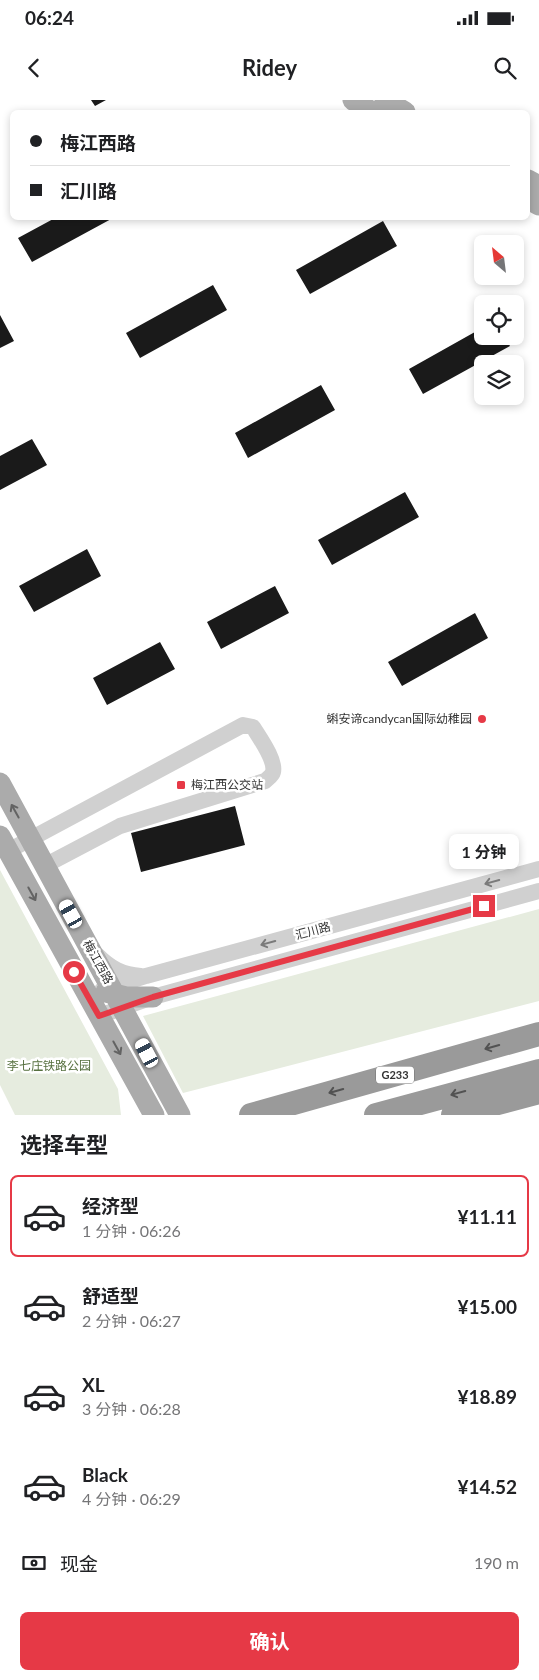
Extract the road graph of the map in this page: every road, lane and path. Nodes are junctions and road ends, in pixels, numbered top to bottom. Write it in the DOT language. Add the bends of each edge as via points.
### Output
graph roads {
  1 [pos="353,100"];
  2 [pos="388,105"];
  3 [pos="0,783"];
  4 [pos="31,839"];
  5 [pos="4,843"];
  6 [pos="44,866"];
  7 [pos="539,869"];
  8 [pos="539,890"];
  9 [pos="89,946"];
  10 [pos="146,976"];
  11 [pos="108,995"];
  12 [pos="153,997"];
  13 [pos="539,1034"];
  14 [pos="539,1071"];
  15 [pos="539,1092"];
  16 [pos="154,1115"];
  17 [pos="180,1115"];
  18 [pos="251,1115"];
  19 [pos="376,1115"];
  20 [pos="453,1115"];
  1 -- 2 [label="main road"];
  4 -- 3 [label="main road, 梅江西路, one-way"];
  4 -- 5 [label="street"];
  4 -- 6 [label="main road, 梅江西路"];
  4 -- 6 [label="street" via="243,724 254,727 272,760 273,772 264,781 120,826"];
  5 -- 11 [label="main road, 梅江西路, one-way" via="68,960"];
  6 -- 9 [label="main road, 梅江西路"];
  7 -- 10 [label="street, 汇川路, one-way"];
  8 -- 12 [label="street, 汇川路"];
  9 -- 10 [label="street" via="114,969 131,976"];
  9 -- 11 [label="main road, 梅江西路"];
  10 -- 11 [label="street, 汇川路"];
  11 -- 12 [label="main road"];
  11 -- 16 [label="main road, 梅江西路, one-way" via="99,1016"];
  11 -- 17 [label="main road, 梅江西路"];
  13 -- 18 [label="highway, G233, one-way"];
  14 -- 19 [label="highway, one-way"];
  15 -- 20 [label="highway"];
}
